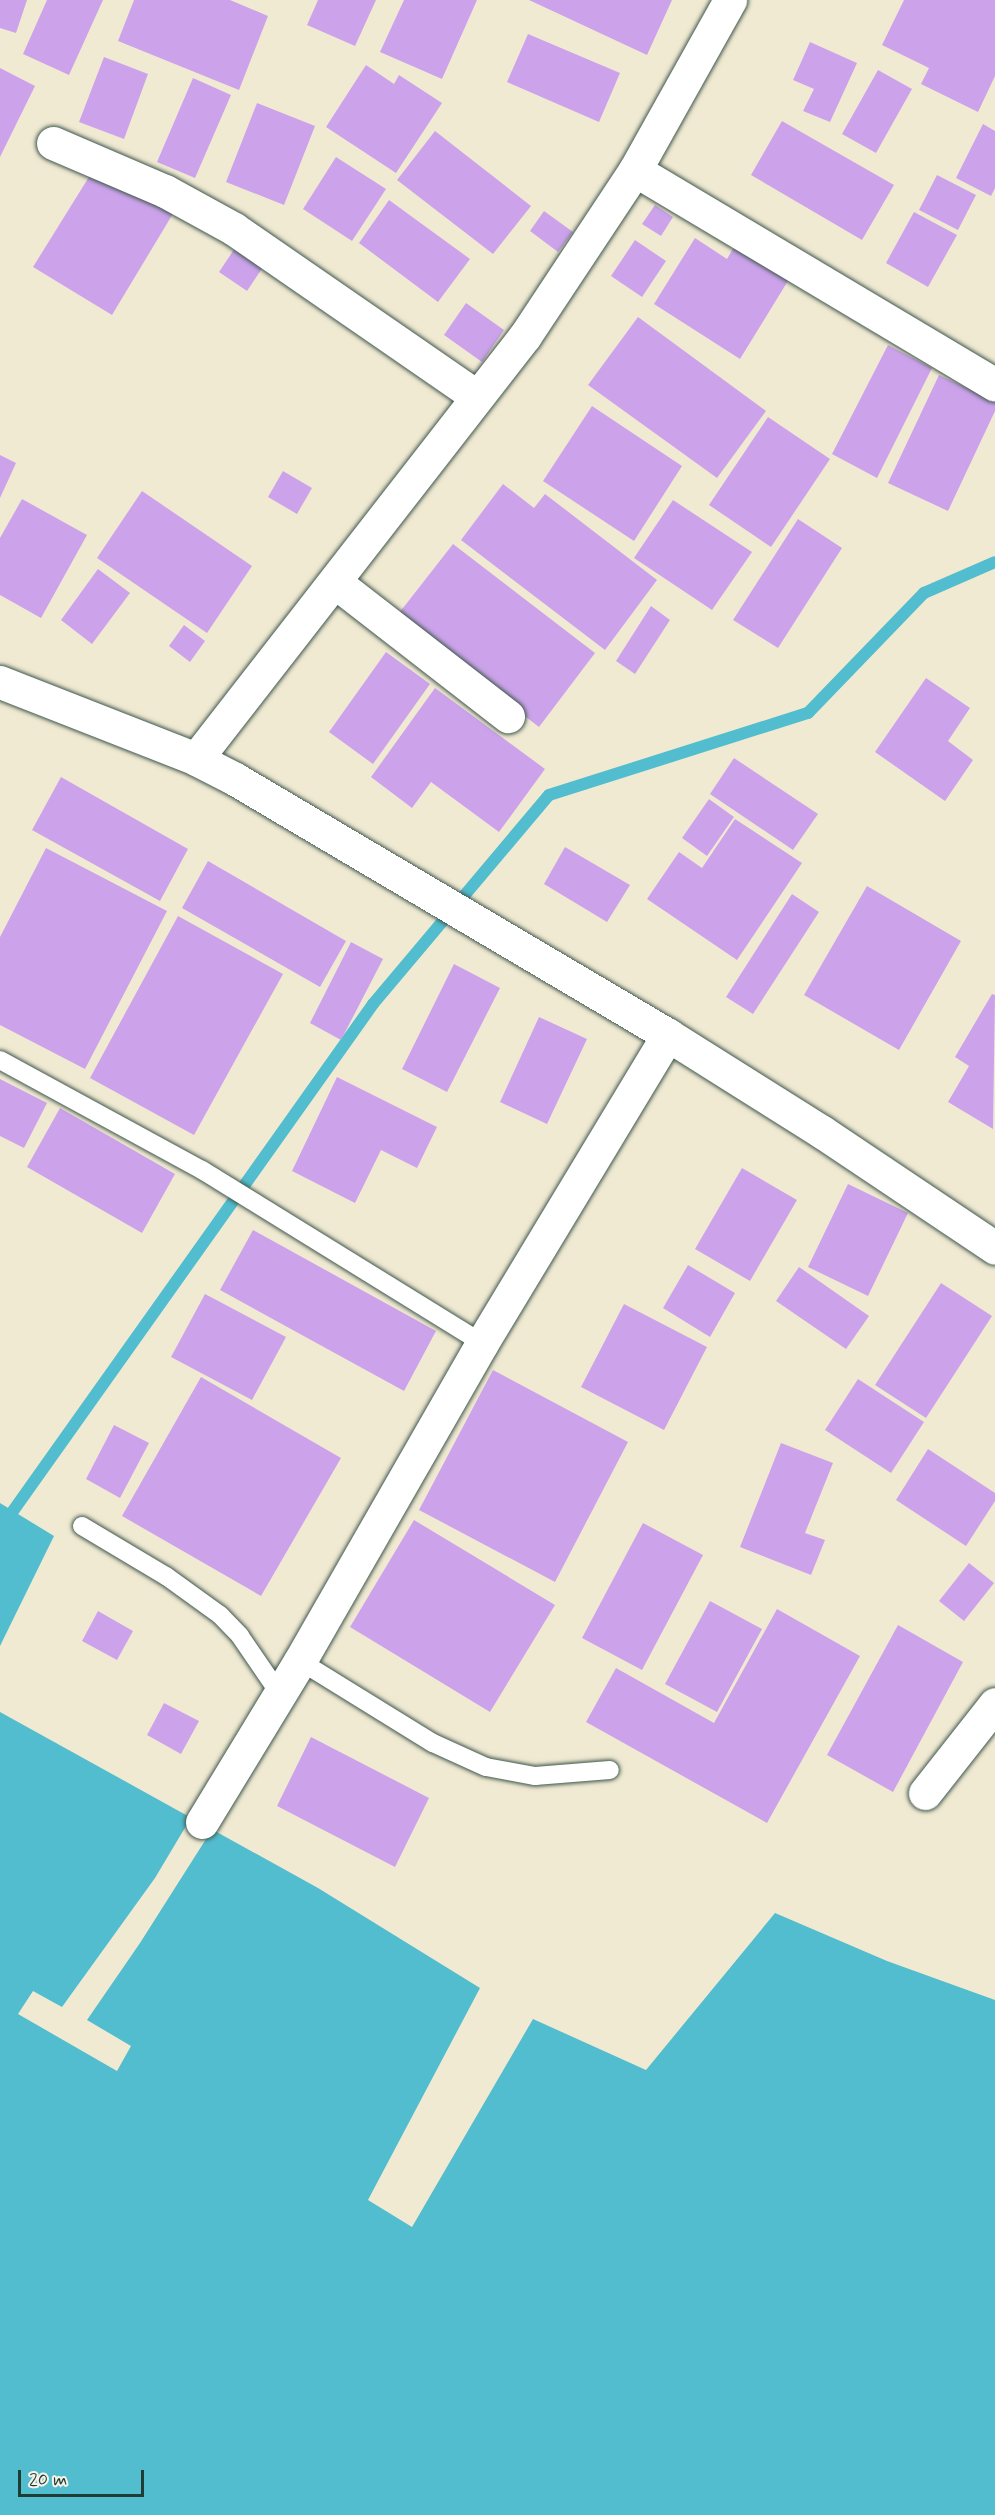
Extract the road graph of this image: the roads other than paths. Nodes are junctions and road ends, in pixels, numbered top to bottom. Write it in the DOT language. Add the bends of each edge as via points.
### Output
graph roads {
  1 [pos="730,0"];
  2 [pos="53,143"];
  3 [pos="635,170"];
  4 [pos="995,385"];
  5 [pos="476,396"];
  6 [pos="335,582"];
  7 [pos="0,682"];
  8 [pos="508,716"];
  9 [pos="196,759"];
  10 [pos="668,1035"];
  11 [pos="0,1060"];
  12 [pos="995,1248"];
  13 [pos="482,1343"];
  14 [pos="82,1526"];
  15 [pos="300,1661"];
  16 [pos="279,1694"];
  17 [pos="995,1704"];
  18 [pos="610,1770"];
  19 [pos="925,1793"];
  20 [pos="202,1822"];
  1 -- 3 [label="main road"];
  2 -- 5 [label="main road" via="165,191 234,229"];
  3 -- 4 [label="main road"];
  3 -- 5 [label="main road" via="538,318"];
  5 -- 6 [label="main road"];
  6 -- 8 [label="main road"];
  6 -- 9 [label="main road"];
  7 -- 9 [label="main road"];
  9 -- 10 [label="main road"];
  10 -- 12 [label="main road"];
  10 -- 13 [label="main road"];
  11 -- 13 [label="lane" via="202,1170"];
  13 -- 15 [label="main road"];
  14 -- 16 [label="lane" via="166,1576 220,1615 240,1636"];
  15 -- 16 [label="main road"];
  15 -- 18 [label="lane" via="433,1743 486,1767 535,1776"];
  16 -- 20 [label="main road"];
  17 -- 19 [label="main road"];
}
